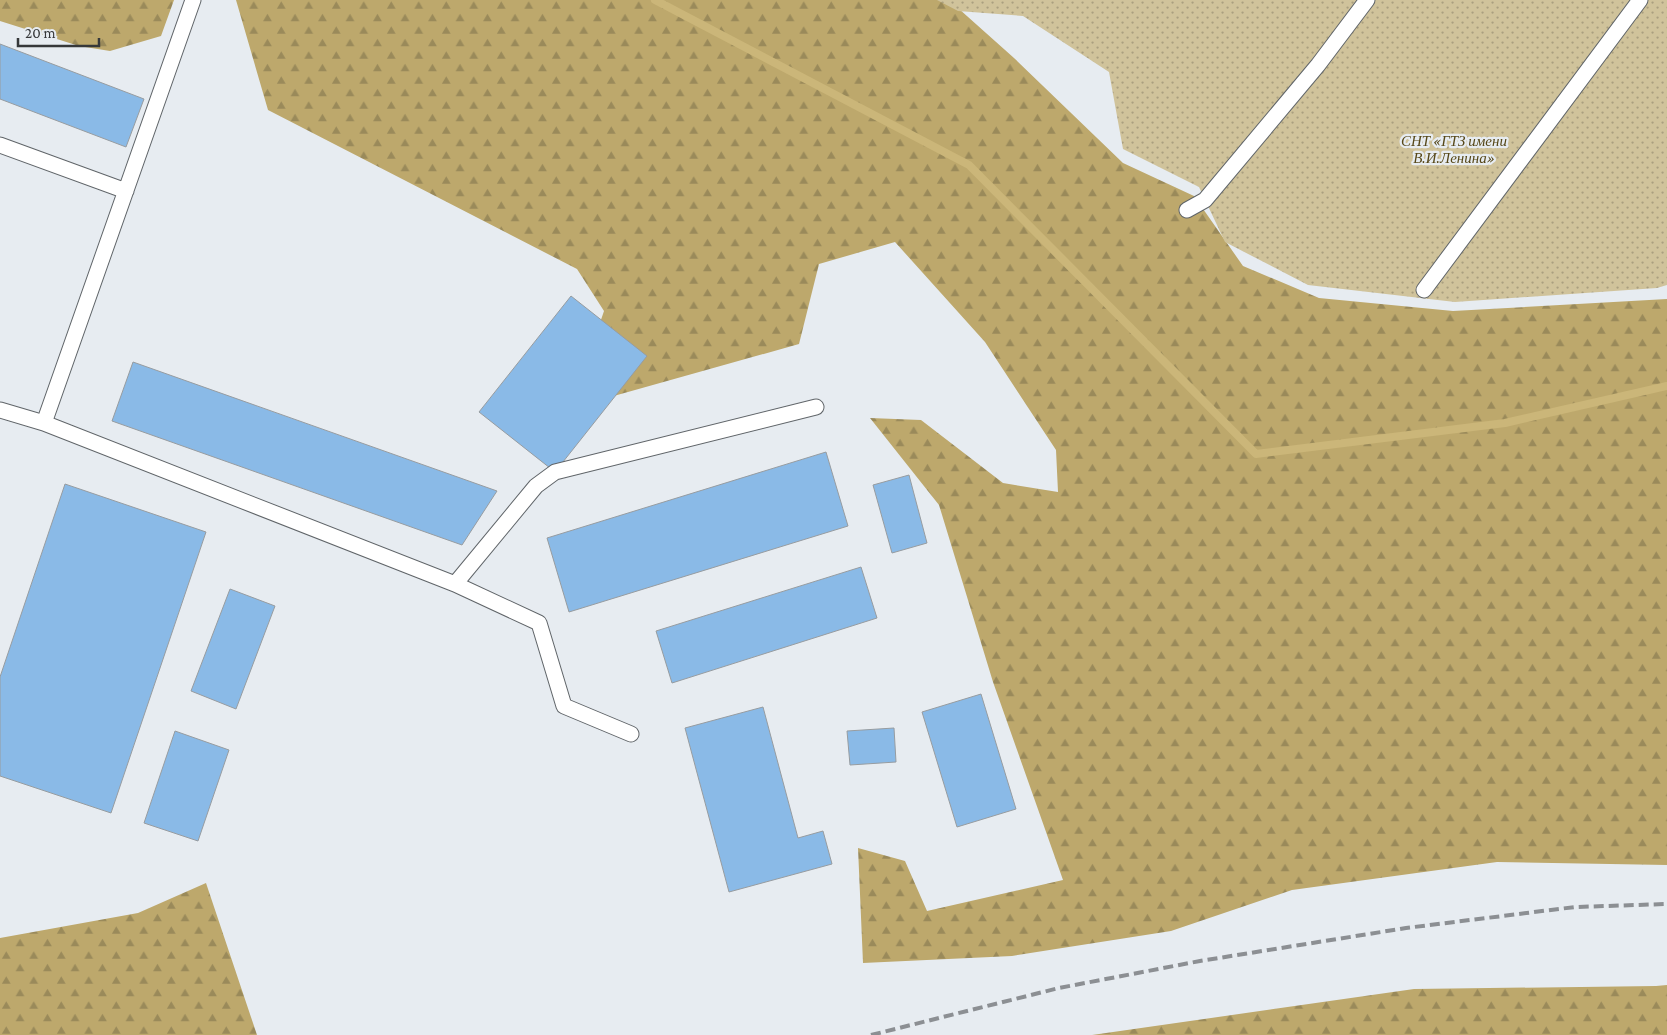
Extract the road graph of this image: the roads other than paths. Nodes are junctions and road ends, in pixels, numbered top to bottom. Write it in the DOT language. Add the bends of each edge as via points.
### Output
graph roads {
  1 [pos="194,0"];
  2 [pos="1367,0"];
  3 [pos="1640,0"];
  4 [pos="0,145"];
  5 [pos="126,191"];
  6 [pos="1187,210"];
  7 [pos="1424,290"];
  8 [pos="816,407"];
  9 [pos="0,410"];
  10 [pos="44,423"];
  11 [pos="455,584"];
  12 [pos="631,734"];
  1 -- 5 [label="lane"];
  2 -- 6 [label="lane" via="1318,65 1205,200"];
  3 -- 7 [label="lane"];
  4 -- 5 [label="lane"];
  5 -- 10 [label="lane"];
  8 -- 11 [label="lane" via="554,472 536,486"];
  9 -- 10 [label="lane"];
  10 -- 11 [label="lane"];
  11 -- 12 [label="lane" via="539,623 564,706"];
}
